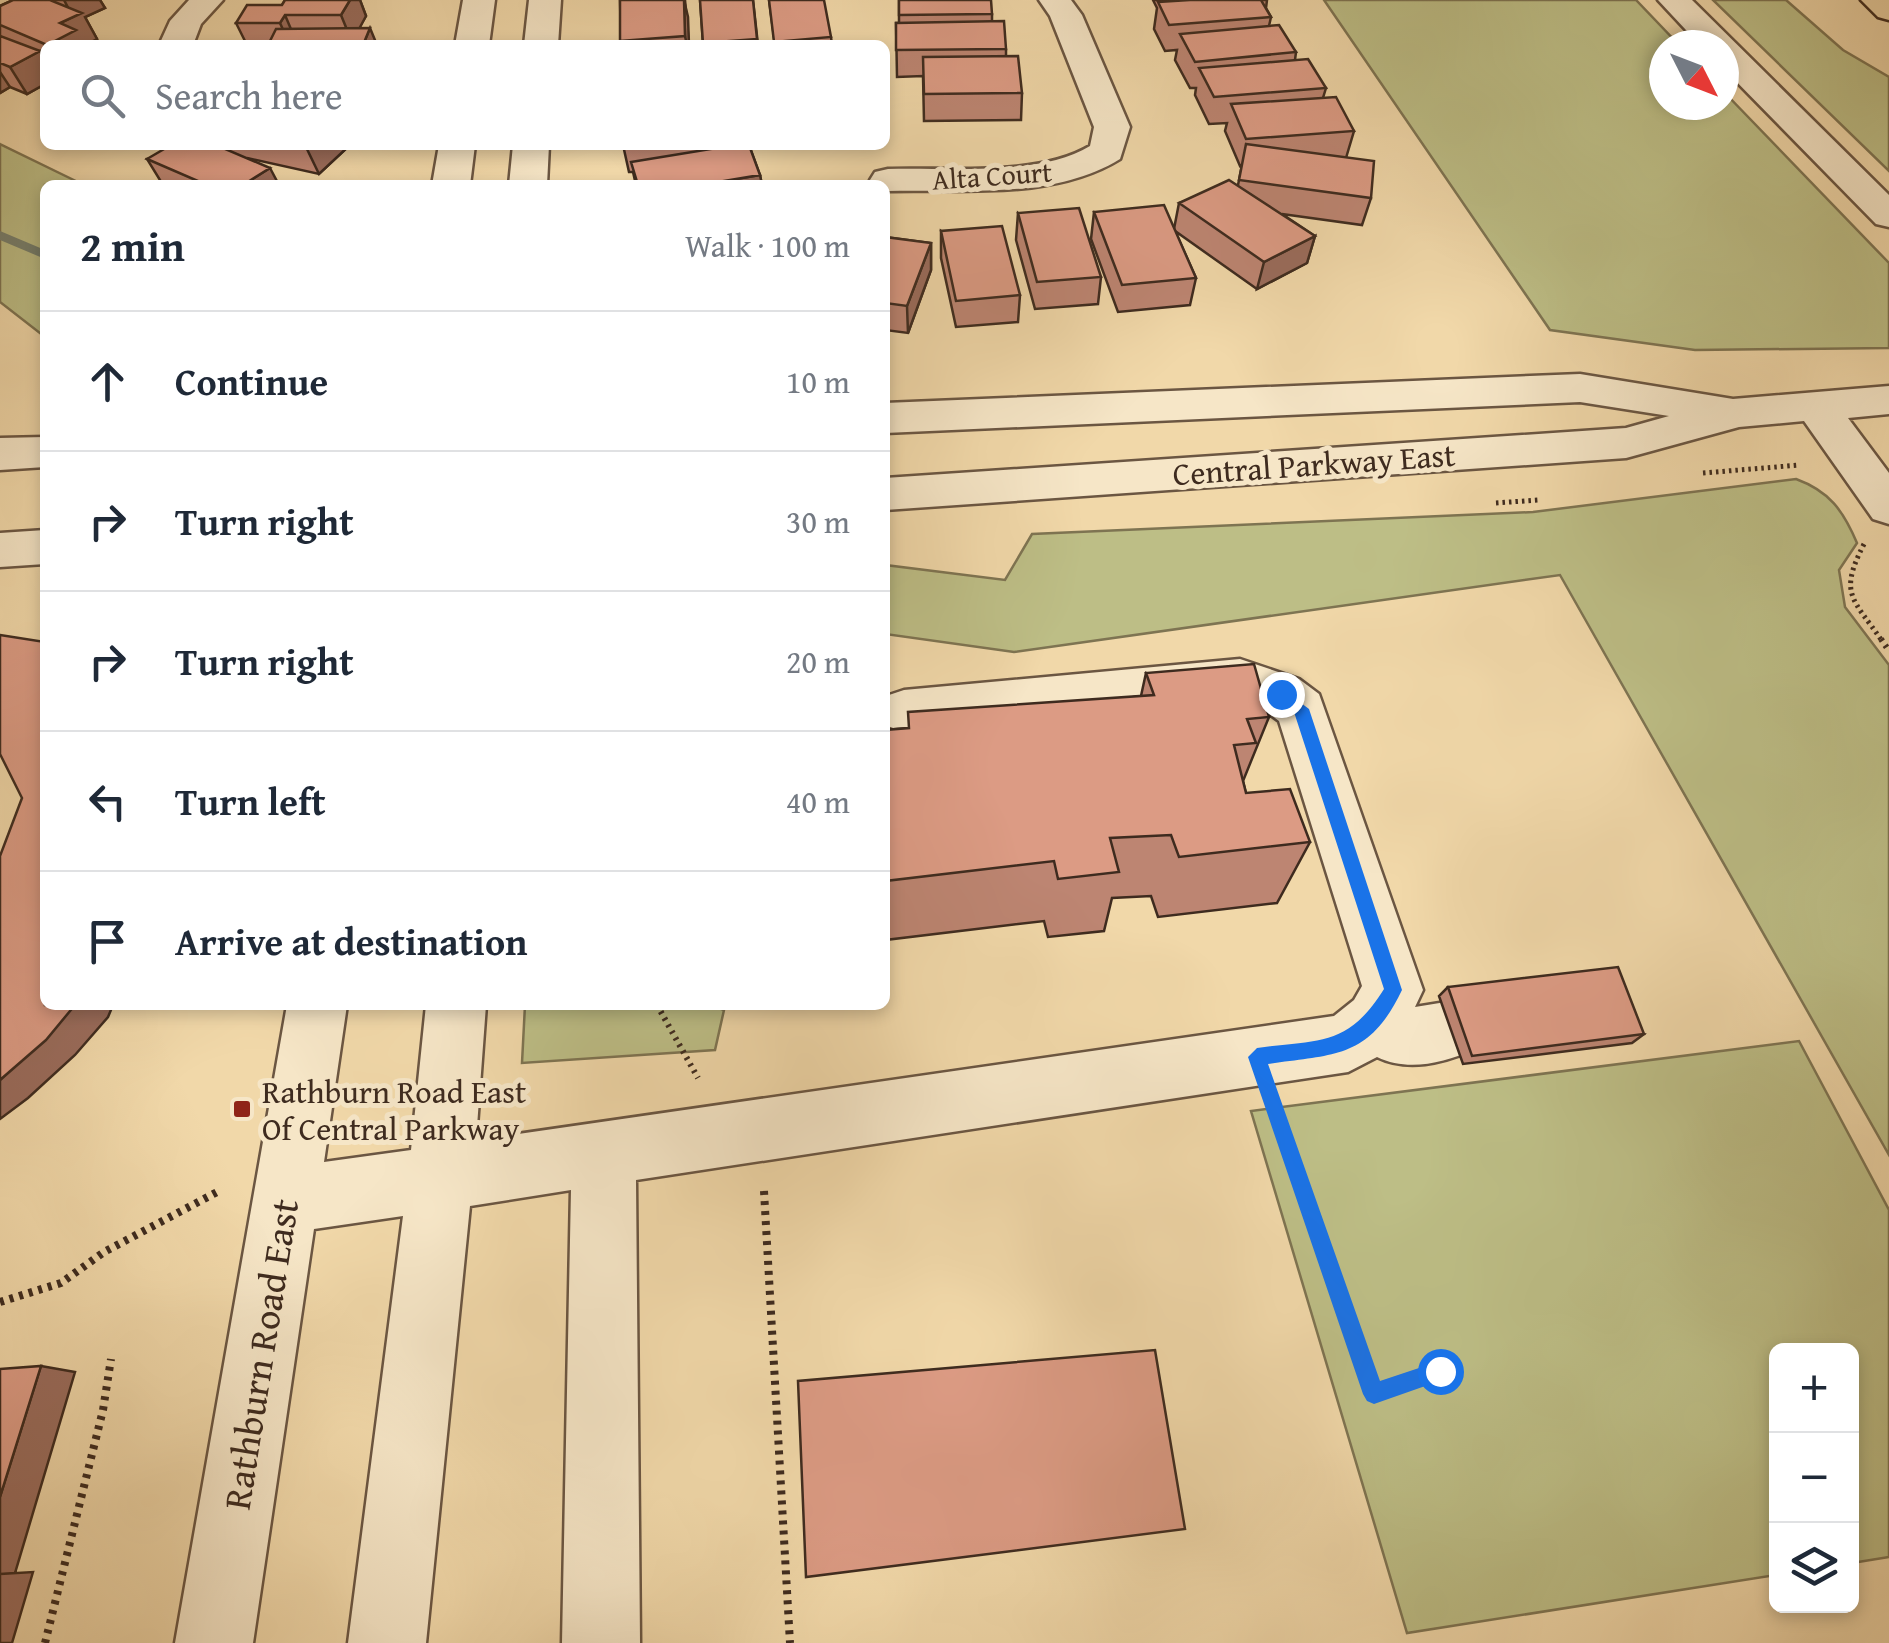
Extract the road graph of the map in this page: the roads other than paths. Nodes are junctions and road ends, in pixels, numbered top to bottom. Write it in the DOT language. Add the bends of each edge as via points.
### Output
graph roads {
  1 [pos="207,0"];
  2 [pos="479,0"];
  3 [pos="545,0"];
  4 [pos="1055,0"];
  5 [pos="1674,0"];
  6 [pos="1877,0"];
  7 [pos="1889,10"];
  8 [pos="1703,30"];
  9 [pos="178,40"];
  10 [pos="473,40"];
  11 [pos="541,40"];
  12 [pos="1739,66"];
  13 [pos="456,150"];
  14 [pos="531,150"];
  15 [pos="452,180"];
  16 [pos="528,180"];
  17 [pos="888,180"];
  18 [pos="1889,216"];
  19 [pos="1889,400"];
  20 [pos="1815,405"];
  21 [pos="1740,412"];
  22 [pos="890,418"];
  23 [pos="40,452"];
  24 [pos="0,454"];
  25 [pos="890,494"];
  26 [pos="1874,519"];
  27 [pos="40,547"];
  28 [pos="0,550"];
  29 [pos="904,711"];
  30 [pos="316,1010"];
  31 [pos="456,1010"];
  32 [pos="1375,1020"];
  33 [pos="1452,1030"];
  34 [pos="604,1152"];
  35 [pos="442,1175"];
  36 [pos="285,1200"];
  37 [pos="214,1643"];
  38 [pos="387,1643"];
  39 [pos="601,1643"];
  1 -- 9 [label="street" via="186,20"];
  2 -- 10 [label="street"];
  3 -- 11 [label="street"];
  4 -- 17 [label="street, Alta Court" via="1112,127 1107,151 1081,167 1039,175"];
  5 -- 8 [label="street"];
  6 -- 7 [label="highway"];
  12 -- 18 [label="street"];
  13 -- 15 [label="street"];
  14 -- 16 [label="street"];
  19 -- 20 [label="street, Central Parkway East"];
  20 -- 21 [label="street, Central Parkway East"];
  20 -- 26 [label="street"];
  21 -- 22 [label="street, Central Parkway East" via="1580,388"];
  21 -- 25 [label="street, Central Parkway East" via="1626,443"];
  23 -- 24 [label="street"];
  27 -- 28 [label="street"];
  29 -- 32 [label="street" via="1240,680 1281,694 1301,709 1393,990"];
  30 -- 36 [label="street, Rathburn Road East"];
  31 -- 35 [label="street"];
  32 -- 33 [label="street" via="1401,1038"];
  32 -- 34 [label="street" via="1348,1043"];
  34 -- 35 [label="street"];
  34 -- 39 [label="street"];
  35 -- 36 [label="street"];
  35 -- 38 [label="street"];
  36 -- 37 [label="street, Rathburn Road East"];
}
